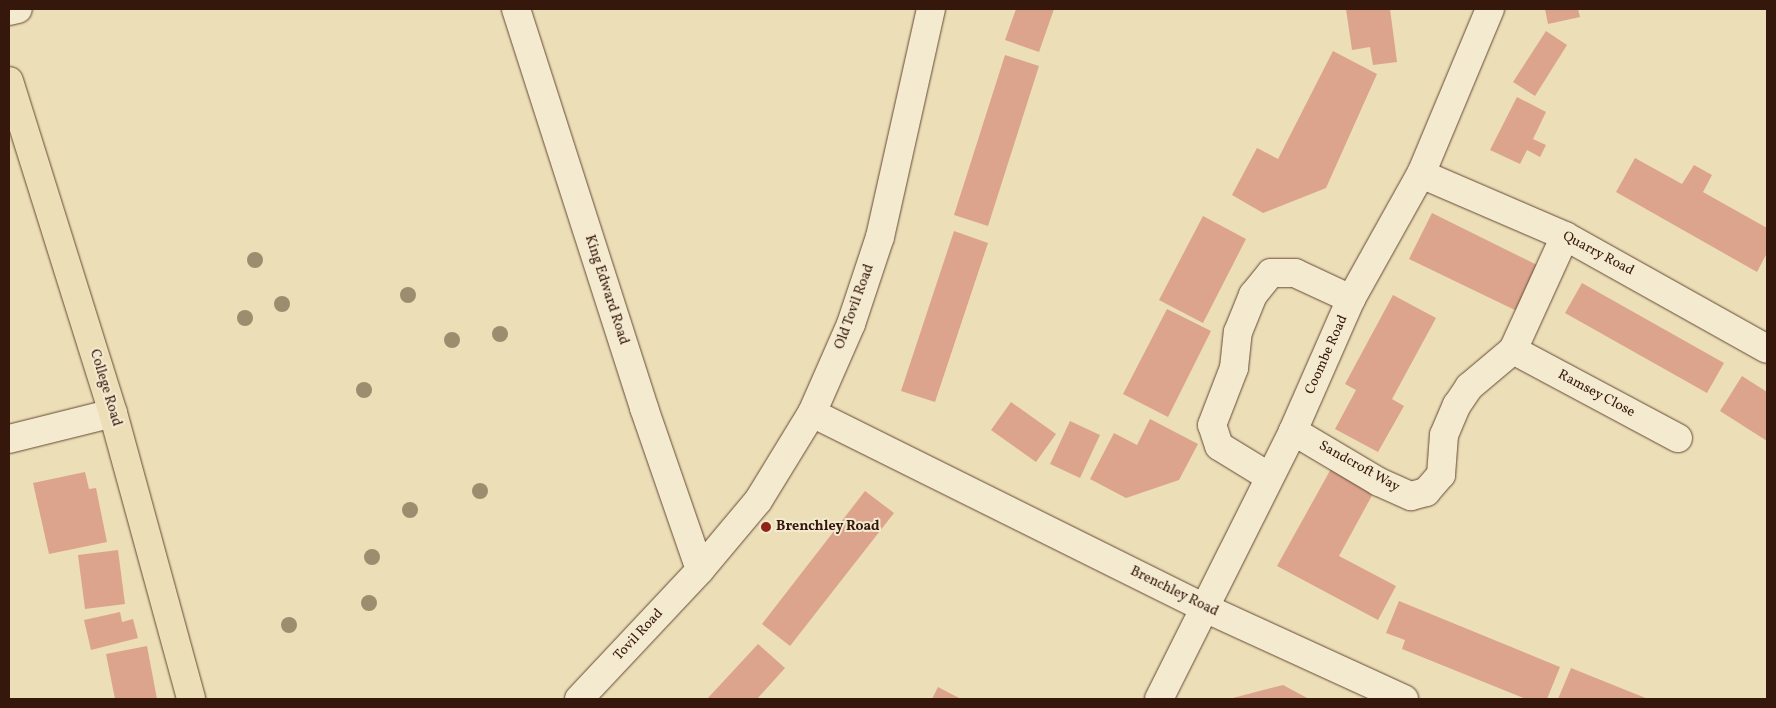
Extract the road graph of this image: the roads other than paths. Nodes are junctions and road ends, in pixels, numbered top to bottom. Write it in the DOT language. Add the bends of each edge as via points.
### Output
graph roads {
  1 [pos="18,9"];
  2 [pos="516,9"];
  3 [pos="931,9"];
  4 [pos="1490,9"];
  5 [pos="9,11"];
  6 [pos="9,81"];
  7 [pos="1421,174"];
  8 [pos="1565,236"];
  9 [pos="1351,299"];
  10 [pos="1767,349"];
  11 [pos="1513,350"];
  12 [pos="113,413"];
  13 [pos="812,413"];
  14 [pos="1294,431"];
  15 [pos="1678,438"];
  16 [pos="9,439"];
  17 [pos="1268,476"];
  18 [pos="700,570"];
  19 [pos="1205,608"];
  20 [pos="191,699"];
  21 [pos="579,699"];
  22 [pos="1159,699"];
  23 [pos="1404,699"];
  1 -- 5 [label="street"];
  2 -- 18 [label="street, King Edward Road" via="644,408"];
  3 -- 13 [label="street, Old Tovil Road" via="880,237 851,324"];
  4 -- 7 [label="street, Coombe Road"];
  6 -- 12 [label="main road, College Road"];
  7 -- 8 [label="street, Quarry Road"];
  7 -- 9 [label="street, Coombe Road"];
  8 -- 10 [label="street, Quarry Road"];
  8 -- 11 [label="street, Sandcroft Way"];
  9 -- 14 [label="street, Coombe Road"];
  9 -- 17 [label="street" via="1295,272 1271,272 1253,295 1238,332 1234,368 1212,425 1219,446"];
  11 -- 14 [label="street, Sandcroft Way" via="1469,387 1457,405 1444,435 1441,475 1426,492 1411,496 1379,482"];
  11 -- 15 [label="street, Ramsey Close"];
  12 -- 16 [label="street"];
  12 -- 20 [label="main road, College Road"];
  13 -- 18 [label="street, Old Tovil Road" via="758,501"];
  13 -- 19 [label="street, Brenchley Road"];
  14 -- 17 [label="street, Coombe Road"];
  17 -- 19 [label="street, Coombe Road"];
  18 -- 21 [label="street, Tovil Road"];
  19 -- 22 [label="street, Coombe Road"];
  19 -- 23 [label="street, Brenchley Road"];
}
